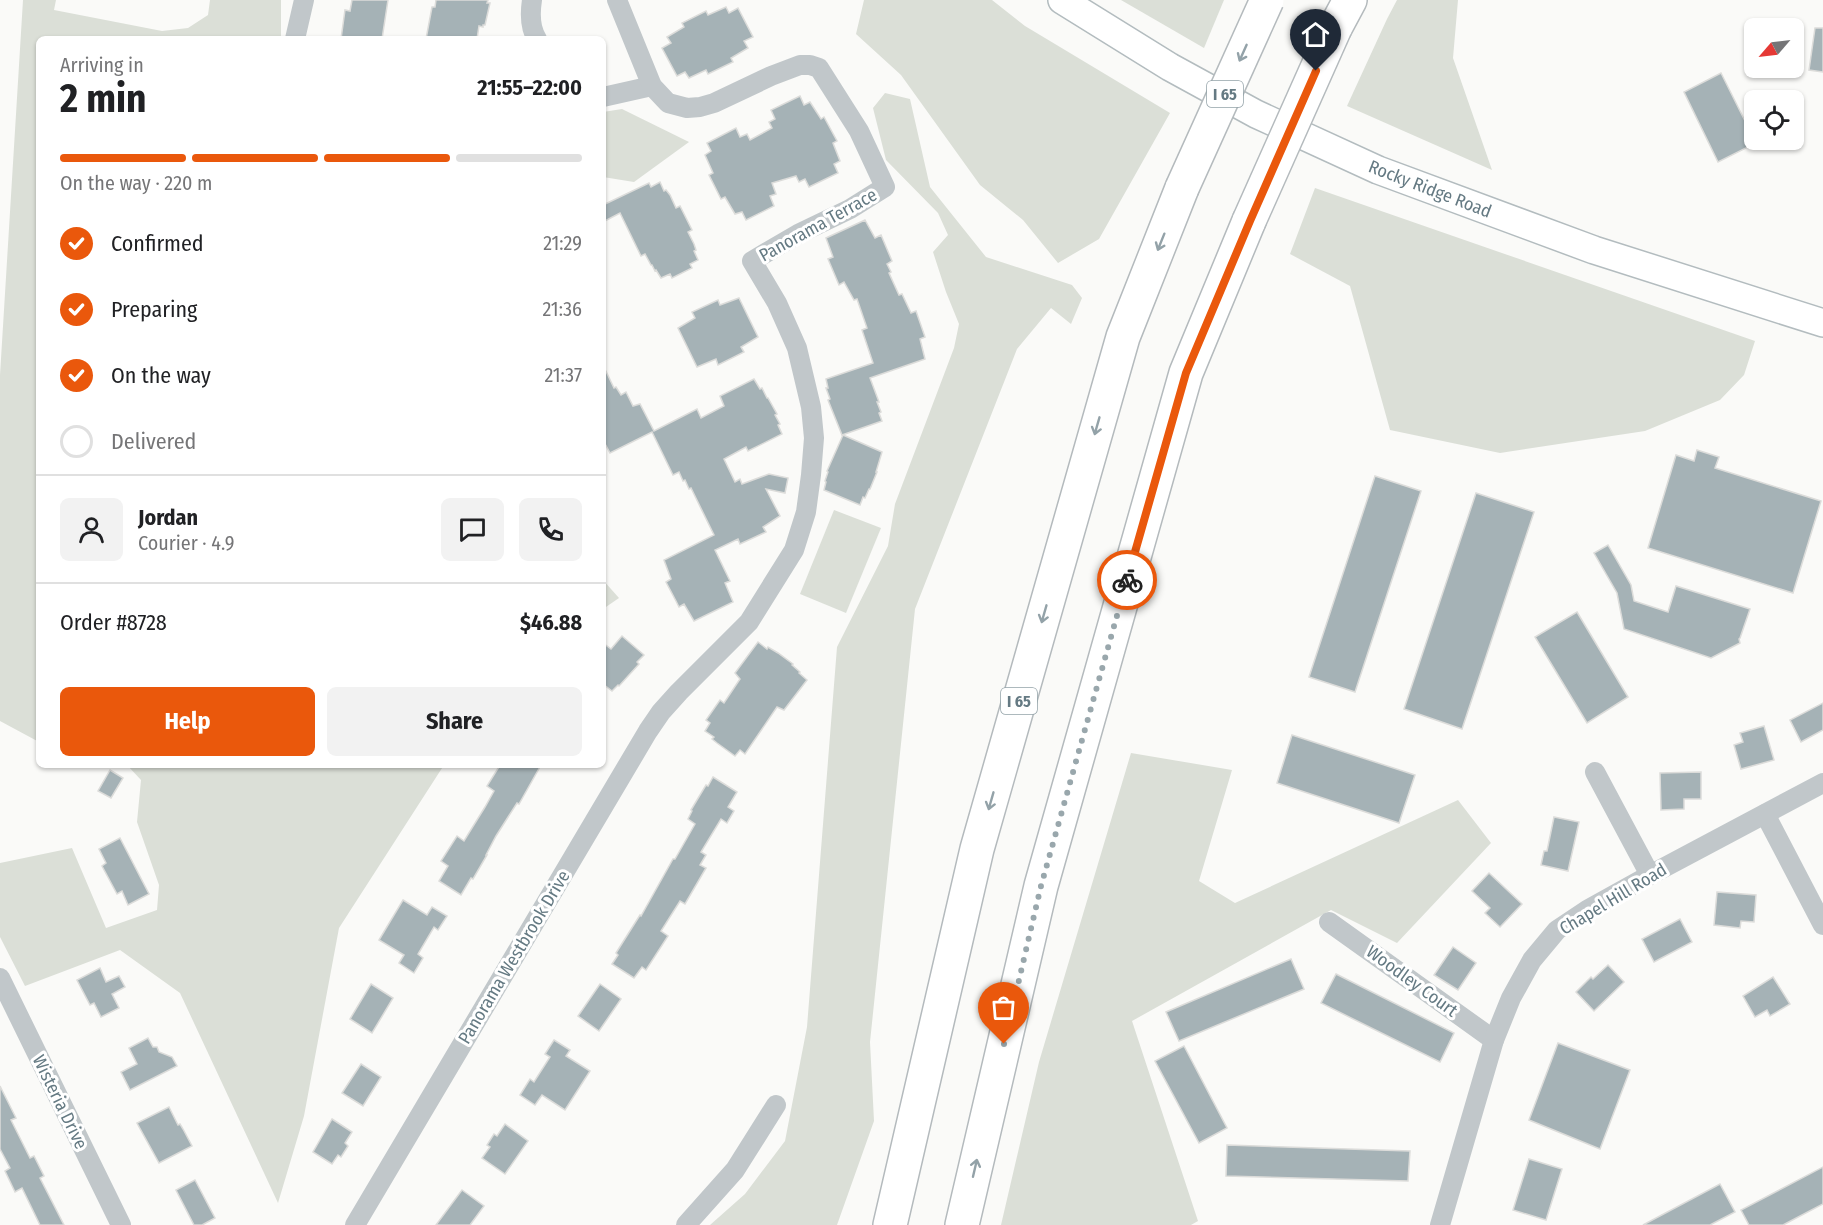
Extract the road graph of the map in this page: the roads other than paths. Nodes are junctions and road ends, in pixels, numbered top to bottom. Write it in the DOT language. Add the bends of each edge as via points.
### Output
graph roads {
  1 [pos="304,0"];
  2 [pos="532,0"];
  3 [pos="617,0"];
  4 [pos="1062,0"];
  5 [pos="1267,0"];
  6 [pos="1350,0"];
  7 [pos="296,36"];
  8 [pos="535,36"];
  9 [pos="652,86"];
  10 [pos="606,96"];
  11 [pos="1823,323"];
  12 [pos="679,692"];
  13 [pos="1595,772"];
  14 [pos="1823,783"];
  15 [pos="1765,814"];
  16 [pos="1650,875"];
  17 [pos="1329,922"];
  18 [pos="1823,925"];
  19 [pos="0,978"];
  20 [pos="1494,1040"];
  21 [pos="776,1104"];
  22 [pos="121,1225"];
  23 [pos="355,1225"];
  24 [pos="686,1225"];
  25 [pos="890,1225"];
  26 [pos="962,1225"];
  27 [pos="1440,1225"];
  1 -- 7 [label="street"];
  2 -- 8 [label="street"];
  3 -- 9 [label="street, Panorama Terrace"];
  4 -- 11 [label="main road, Rocky Ridge Road" via="1170,67 1256,114 1378,170 1594,250"];
  5 -- 25 [label="highway, I 65, one-way, bridge" via="1182,188 1123,337 977,849"];
  26 -- 6 [label="highway, one-way, bridge" via="1041,886 1186,373"];
  9 -- 10 [label="street"];
  9 -- 12 [label="street, Panorama Terrace" via="668,103 700,107 771,76 810,64 819,68 859,131 885,187 752,261 797,348 811,407 814,438 806,512 794,550 749,622"];
  12 -- 23 [label="street, Panorama Westbrook Drive" via="648,731"];
  13 -- 16 [label="street"];
  14 -- 15 [label="street, Chapel Hill Road"];
  15 -- 16 [label="street, Chapel Hill Road"];
  15 -- 18 [label="street"];
  16 -- 20 [label="street, Chapel Hill Road" via="1557,930 1532,960"];
  17 -- 20 [label="street, Woodley Court"];
  19 -- 22 [label="street, Wisteria Drive"];
  20 -- 27 [label="street, Chapel Hill Road"];
  21 -- 24 [label="street" via="735,1170"];
}
